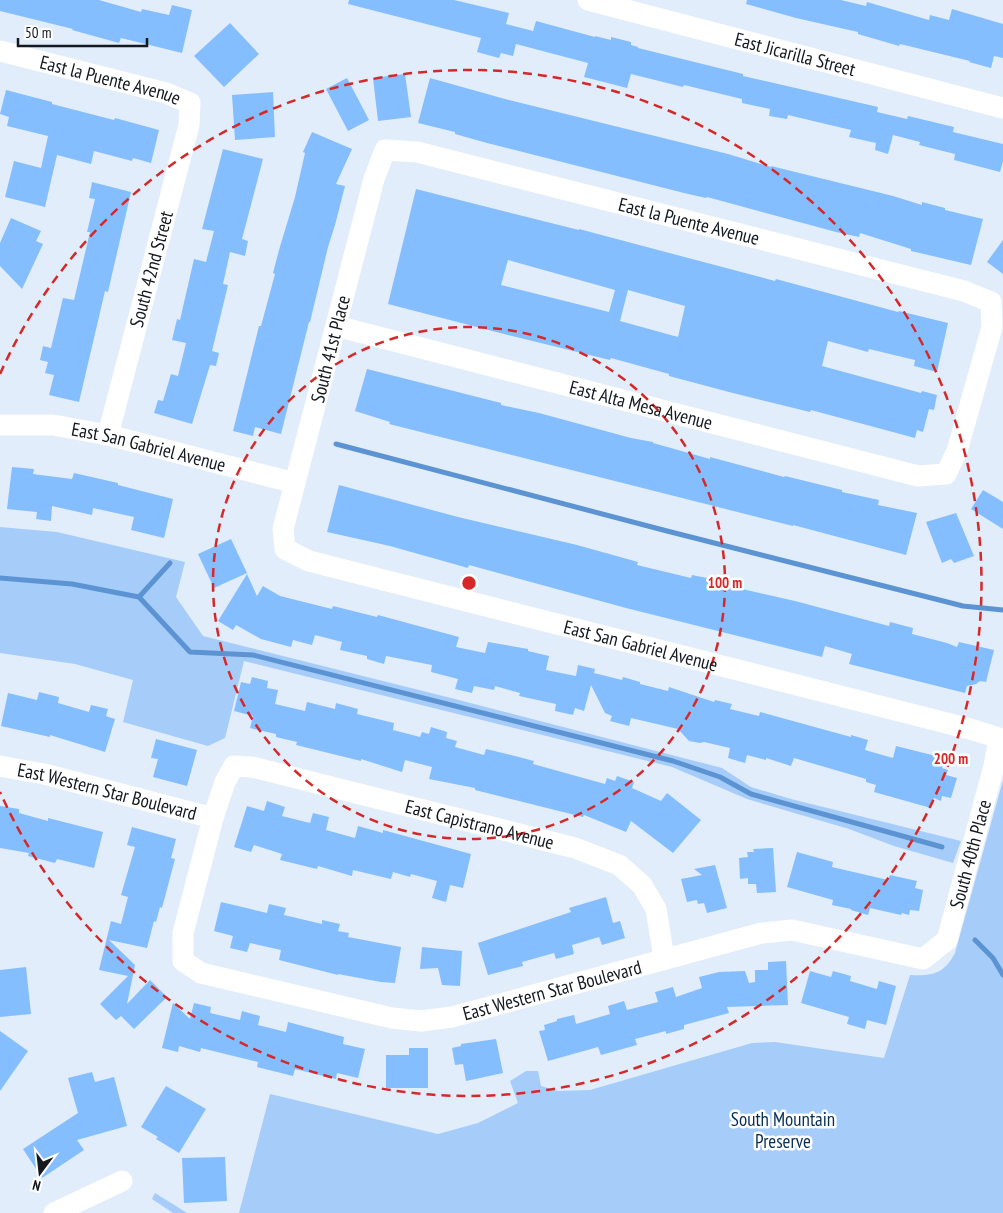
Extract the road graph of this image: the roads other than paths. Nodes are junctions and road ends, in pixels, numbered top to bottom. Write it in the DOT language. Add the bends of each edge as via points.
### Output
graph roads {
  1 [pos="588,0"];
  2 [pos="0,51"];
  3 [pos="190,103"];
  4 [pos="1003,108"];
  5 [pos="385,150"];
  6 [pos="336,326"];
  7 [pos="0,425"];
  8 [pos="108,435"];
  9 [pos="946,474"];
  10 [pos="295,483"];
  11 [pos="285,549"];
  12 [pos="999,738"];
  13 [pos="0,766"];
  14 [pos="214,818"];
  15 [pos="664,958"];
  16 [pos="923,959"];
  17 [pos="122,1181"];
  18 [pos="54,1213"];
  1 -- 4 [label="street, East Jicarilla Street"];
  2 -- 3 [label="street, East la Puente Avenue" via="166,93"];
  3 -- 8 [label="street, South 42nd Street" via="188,125"];
  5 -- 6 [label="street, South 41st Place" via="374,179"];
  5 -- 9 [label="street, East la Puente Avenue" via="426,154 954,288 991,302 992,327 957,452"];
  6 -- 9 [label="street, East Alta Mesa Avenue" via="918,476"];
  6 -- 10 [label="street, South 41st Place"];
  7 -- 8 [label="street, East San Gabriel Avenue" via="53,425"];
  8 -- 10 [label="street, East San Gabriel Avenue"];
  10 -- 11 [label="street, South 41st Place" via="283,529"];
  11 -- 12 [label="street, East San Gabriel Avenue" via="309,561"];
  12 -- 16 [label="street, South 40th Place" via="947,940"];
  13 -- 14 [label="street, East Western Star Boulevard" via="44,774"];
  14 -- 15 [label="street, East Capistrano Avenue" via="225,782 234,766 252,767 575,848 619,866 642,885 656,909"];
  14 -- 15 [label="street, East Western Star Boulevard" via="183,933 183,961 202,973 392,1018 421,1021 452,1017"];
  15 -- 16 [label="street, East Western Star Boulevard" via="762,933 792,930"];
  17 -- 18 [label="street"];
}
